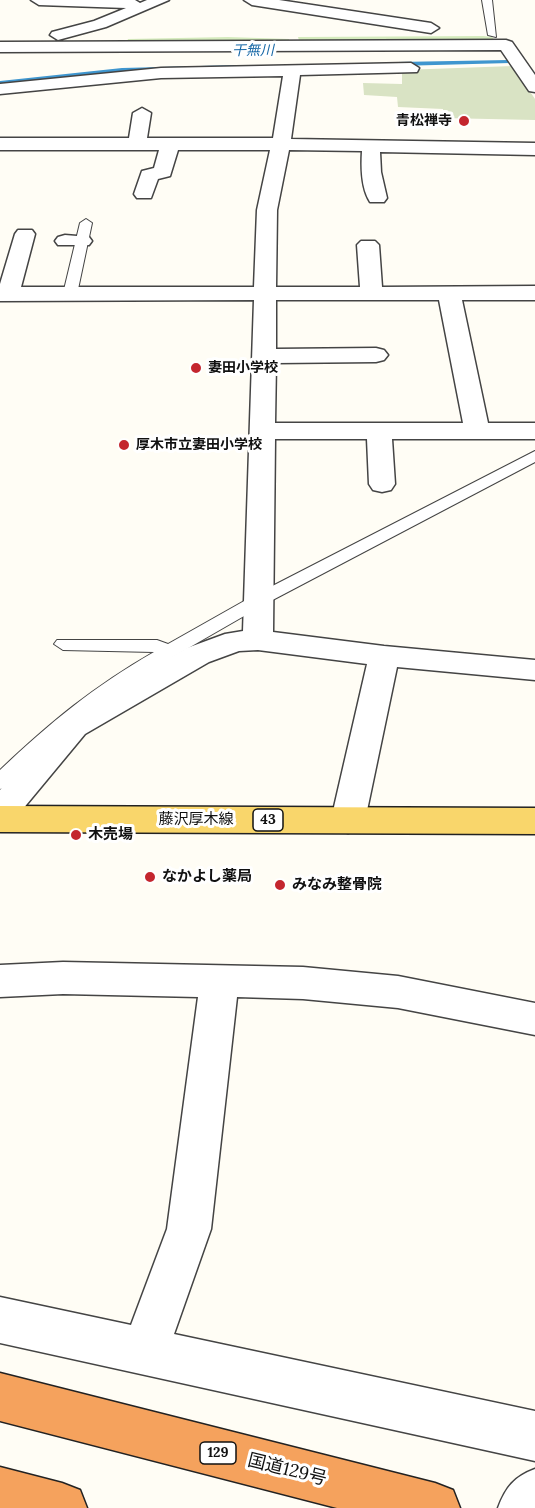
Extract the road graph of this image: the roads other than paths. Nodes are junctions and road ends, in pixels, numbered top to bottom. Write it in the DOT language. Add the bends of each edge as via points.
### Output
graph roads {
  1 [pos="39,0"];
  2 [pos="45,0"];
  3 [pos="252,0"];
  4 [pos="488,0"];
  5 [pos="156,2"];
  6 [pos="58,34"];
  7 [pos="455,34"];
  8 [pos="493,35"];
  9 [pos="296,41"];
  10 [pos="3,43"];
  11 [pos="506,45"];
  12 [pos="519,65"];
  13 [pos="495,66"];
  14 [pos="423,68"];
  15 [pos="292,71"];
  16 [pos="535,87"];
  17 [pos="0,89"];
  18 [pos="142,113"];
  19 [pos="0,144"];
  20 [pos="170,144"];
  21 [pos="281,144"];
  22 [pos="371,146"];
  23 [pos="535,149"];
  24 [pos="123,150"];
  25 [pos="164,168"];
  26 [pos="184,168"];
  27 [pos="144,194"];
  28 [pos="382,194"];
  29 [pos="78,235"];
  30 [pos="17,241"];
  31 [pos="369,245"];
  32 [pos="372,293"];
  33 [pos="448,293"];
  34 [pos="535,293"];
  35 [pos="4,294"];
  36 [pos="70,294"];
  37 [pos="267,294"];
  38 [pos="363,352"];
  39 [pos="263,356"];
  40 [pos="261,431"];
  41 [pos="477,431"];
  42 [pos="535,431"];
  43 [pos="379,432"];
  44 [pos="535,456"];
  45 [pos="382,484"];
  46 [pos="259,600"];
  47 [pos="258,639"];
  48 [pos="63,644"];
  49 [pos="170,652"];
  50 [pos="384,656"];
  51 [pos="535,670"];
  52 [pos="0,782"];
  53 [pos="0,807"];
  54 [pos="0,819"];
  55 [pos="348,820"];
  56 [pos="535,821"];
  57 [pos="0,981"];
  58 [pos="219,983"];
  59 [pos="535,1019"];
  60 [pos="0,1320"];
  61 [pos="144,1352"];
  62 [pos="0,1397"];
  63 [pos="535,1436"];
  64 [pos="0,1492"];
  65 [pos="535,1494"];
  66 [pos="62,1508"];
  67 [pos="435,1508"];
  68 [pos="524,1508"];
  1 -- 2 [label="street"];
  2 -- 5 [label="street"];
  3 -- 7 [label="street"];
  4 -- 8 [label="lane"];
  5 -- 6 [label="street" via="100,24"];
  6 -- 9 [label="street"];
  6 -- 10 [label="street"];
  7 -- 8 [label="street"];
  7 -- 9 [label="street"];
  8 -- 11 [label="street"];
  9 -- 10 [label="street"];
  9 -- 11 [label="street"];
  11 -- 12 [label="street"];
  12 -- 13 [label="street"];
  12 -- 16 [label="street"];
  14 -- 15 [label="street"];
  15 -- 17 [label="street" via="161,73"];
  15 -- 21 [label="street"];
  18 -- 24 [label="street"];
  19 -- 24 [label="street"];
  20 -- 21 [label="street"];
  20 -- 24 [label="street"];
  20 -- 25 [label="street"];
  21 -- 22 [label="street"];
  21 -- 37 [label="street" via="267,210"];
  22 -- 23 [label="street"];
  22 -- 28 [label="street" via="371,172"];
  25 -- 26 [label="street"];
  25 -- 27 [label="street" via="163,172 150,175"];
  29 -- 36 [label="lane"];
  30 -- 35 [label="street"];
  31 -- 32 [label="street"];
  32 -- 33 [label="street"];
  32 -- 37 [label="street"];
  33 -- 34 [label="street"];
  33 -- 41 [label="street"];
  35 -- 36 [label="street"];
  36 -- 37 [label="street"];
  37 -- 39 [label="street"];
  38 -- 39 [label="street"];
  39 -- 40 [label="street"];
  40 -- 43 [label="street"];
  40 -- 46 [label="street"];
  41 -- 42 [label="street"];
  41 -- 43 [label="street"];
  43 -- 45 [label="street"];
  44 -- 46 [label="lane"];
  46 -- 47 [label="street"];
  46 -- 49 [label="lane"];
  47 -- 50 [label="street"];
  47 -- 53 [label="street" via="236,641 198,655 74,726 10,801"];
  48 -- 49 [label="lane" via="158,645"];
  49 -- 52 [label="lane" via="124,677 65,720"];
  50 -- 51 [label="street"];
  50 -- 55 [label="street"];
  54 -- 55 [label="main road, 藤沢厚木線 / 43"];
  55 -- 56 [label="main road, 藤沢厚木線 / 43"];
  57 -- 58 [label="street" via="63,978"];
  58 -- 59 [label="street" via="303,983 398,992"];
  58 -- 61 [label="street" via="189,1229"];
  60 -- 61 [label="street"];
  61 -- 63 [label="street"];
  62 -- 67 [label="highway, 国道129号 / 129"];
  64 -- 66 [label="highway"];
  65 -- 68 [label="street"];
}
